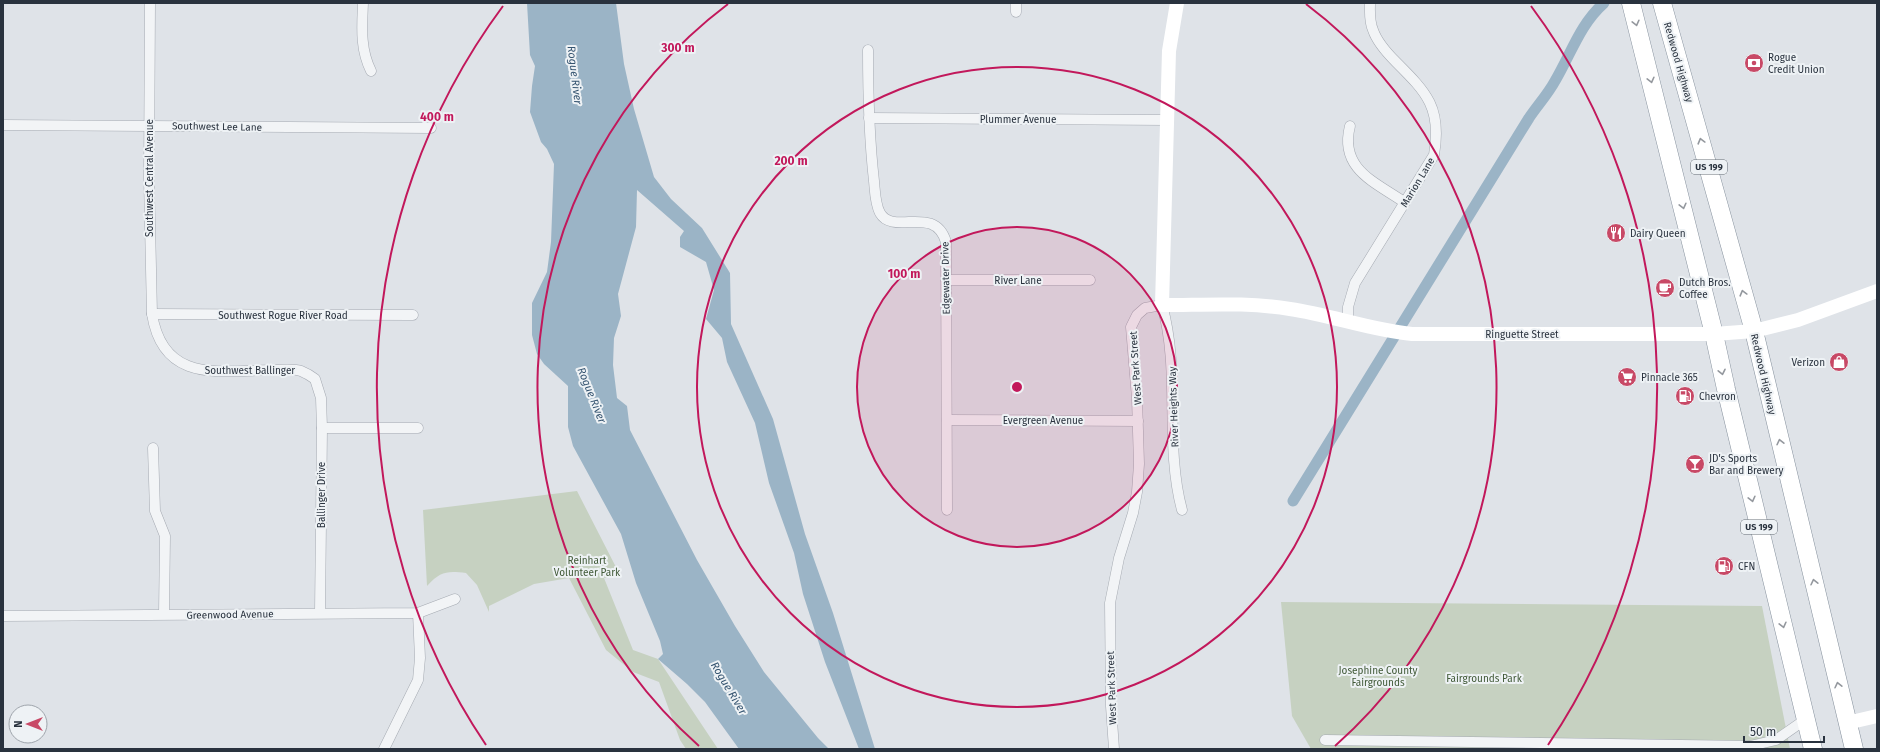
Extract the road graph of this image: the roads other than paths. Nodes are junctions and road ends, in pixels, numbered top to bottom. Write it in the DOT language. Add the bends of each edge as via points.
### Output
graph roads {
  1 [pos="150,3"];
  2 [pos="363,3"];
  3 [pos="1177,3"];
  4 [pos="1370,3"];
  5 [pos="1631,3"];
  6 [pos="1662,3"];
  7 [pos="1673,3"];
  8 [pos="868,50"];
  9 [pos="1679,59"];
  10 [pos="371,71"];
  11 [pos="869,118"];
  12 [pos="1167,120"];
  13 [pos="3,125"];
  14 [pos="149,125"];
  15 [pos="1350,126"];
  16 [pos="431,128"];
  17 [pos="1404,202"];
  18 [pos="946,280"];
  19 [pos="1090,280"];
  20 [pos="1877,291"];
  21 [pos="1162,306"];
  22 [pos="152,314"];
  23 [pos="413,315"];
  24 [pos="1348,322"];
  25 [pos="1754,331"];
  26 [pos="1714,334"];
  27 [pos="166,350"];
  28 [pos="315,379"];
  29 [pos="947,420"];
  30 [pos="1138,421"];
  31 [pos="322,428"];
  32 [pos="418,428"];
  33 [pos="153,448"];
  34 [pos="947,510"];
  35 [pos="1182,510"];
  36 [pos="456,599"];
  37 [pos="320,613"];
  38 [pos="418,613"];
  39 [pos="164,614"];
  40 [pos="3,616"];
  41 [pos="1877,716"];
  42 [pos="1806,720"];
  43 [pos="1847,723"];
  44 [pos="1325,740"];
  45 [pos="384,749"];
  46 [pos="1114,749"];
  47 [pos="1813,749"];
  48 [pos="1854,749"];
  1 -- 14 [label="street, Southwest Central Avenue"];
  2 -- 10 [label="street" via="362,44"];
  3 -- 12 [label="street" via="1169,51"];
  4 -- 17 [label="street, Marion Lane" via="1370,19 1378,42 1428,97 1435,119 1437,131 1434,155"];
  5 -- 26 [label="highway, US 199, one-way"];
  6 -- 9 [label="highway, Redwood Highway / US 199"];
  7 -- 9 [label="highway"];
  8 -- 11 [label="street, Edgewater Drive"];
  25 -- 9 [label="highway, Redwood Highway / US 199, one-way"];
  11 -- 12 [label="street, Plummer Avenue"];
  11 -- 18 [label="street, Edgewater Drive" via="874,180 880,214 890,221 922,222 939,228 946,242"];
  12 -- 21 [label="street"];
  13 -- 14 [label="street, Southwest Lee Lane"];
  14 -- 16 [label="street, Southwest Lee Lane"];
  14 -- 22 [label="street, Southwest Central Avenue"];
  15 -- 17 [label="street" via="1347,144 1354,164 1361,173"];
  17 -- 24 [label="street, Marion Lane" via="1355,283 1348,307"];
  18 -- 19 [label="street, River Lane"];
  18 -- 29 [label="street, Edgewater Drive"];
  20 -- 25 [label="street, Ringuette Street" via="1798,320"];
  21 -- 24 [label="street, Ringuette Street" via="1268,306"];
  21 -- 30 [label="street, West Park Street" via="1145,308 1137,315 1131,327"];
  21 -- 35 [label="street, River Heights Way" via="1167,320 1170,350 1175,472 1177,494"];
  22 -- 23 [label="street, Southwest Rogue River Road"];
  22 -- 27 [label="street, Southwest Central Avenue" via="157,337"];
  24 -- 26 [label="street, Ringuette Street" via="1392,332 1429,335"];
  25 -- 26 [label="street, Ringuette Street"];
  43 -- 25 [label="highway, Redwood Highway / US 199, one-way"];
  26 -- 42 [label="highway, US 199, one-way"];
  27 -- 28 [label="street, Southwest Ballinger" via="182,364 203,371 301,371"];
  28 -- 31 [label="street, Ballinger Drive" via="321,398"];
  29 -- 30 [label="street, Evergreen Avenue"];
  29 -- 34 [label="street, Edgewater Drive"];
  30 -- 46 [label="street, West Park Street" via="1137,492 1110,603"];
  31 -- 32 [label="street"];
  31 -- 37 [label="street, Ballinger Drive"];
  33 -- 39 [label="street" via="155,511 165,536"];
  36 -- 38 [label="street, Greenwood Avenue"];
  37 -- 38 [label="street, Greenwood Avenue"];
  37 -- 39 [label="street, Greenwood Avenue"];
  38 -- 45 [label="street" via="418,680"];
  39 -- 40 [label="street, Greenwood Avenue"];
  41 -- 43 [label="street"];
  42 -- 44 [label="street" via="1776,740 1750,746"];
  42 -- 47 [label="highway, US 199"];
  43 -- 48 [label="highway, Redwood Highway / US 199"];
}
